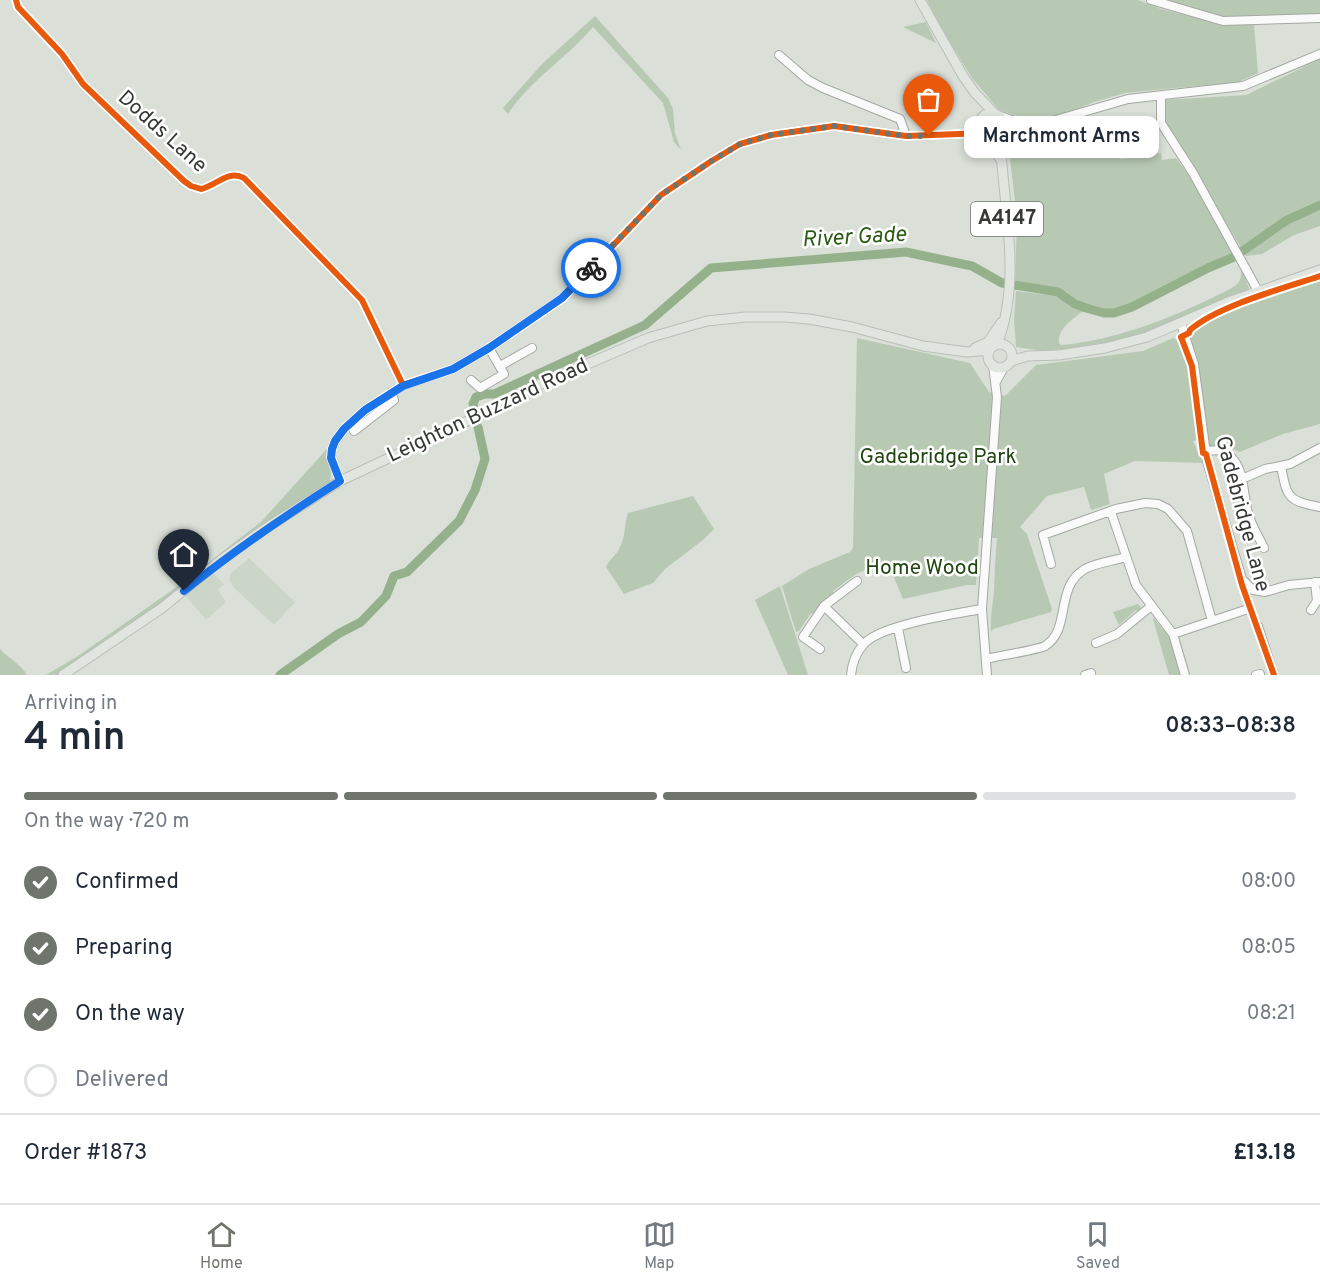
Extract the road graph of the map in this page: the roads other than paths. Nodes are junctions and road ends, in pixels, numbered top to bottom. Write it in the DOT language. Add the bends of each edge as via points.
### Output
graph roads {
  1 [pos="16,0"];
  2 [pos="920,0"];
  3 [pos="1151,0"];
  4 [pos="1320,18"];
  5 [pos="1320,54"];
  6 [pos="779,55"];
  7 [pos="975,93"];
  8 [pos="1161,96"];
  9 [pos="996,115"];
  10 [pos="981,119"];
  11 [pos="1022,123"];
  12 [pos="1000,129"];
  13 [pos="966,134"];
  14 [pos="986,134"];
  15 [pos="906,136"];
  16 [pos="1001,161"];
  17 [pos="1320,270"];
  18 [pos="1258,291"];
  19 [pos="1007,312"];
  20 [pos="1005,324"];
  21 [pos="1181,324"];
  22 [pos="994,347"];
  23 [pos="489,348"];
  24 [pos="532,348"];
  25 [pos="1010,349"];
  26 [pos="967,352"];
  27 [pos="1028,356"];
  28 [pos="992,364"];
  29 [pos="1008,364"];
  30 [pos="500,366"];
  31 [pos="471,380"];
  32 [pos="996,382"];
  33 [pos="403,386"];
  34 [pos="391,392"];
  35 [pos="354,431"];
  36 [pos="1320,448"];
  37 [pos="1205,451"];
  38 [pos="1281,466"];
  39 [pos="1242,479"];
  40 [pos="340,481"];
  41 [pos="1318,498"];
  42 [pos="1317,506"];
  43 [pos="1111,512"];
  44 [pos="1256,553"];
  45 [pos="1126,557"];
  46 [pos="1051,564"];
  47 [pos="857,581"];
  48 [pos="1318,582"];
  49 [pos="824,606"];
  50 [pos="1150,607"];
  51 [pos="982,609"];
  52 [pos="1248,609"];
  53 [pos="1311,610"];
  54 [pos="1212,621"];
  55 [pos="1258,626"];
  56 [pos="898,628"];
  57 [pos="1173,634"];
  58 [pos="863,644"];
  59 [pos="1096,644"];
  60 [pos="820,650"];
  61 [pos="986,659"];
  62 [pos="906,668"];
  63 [pos="63,675"];
  64 [pos="851,675"];
  65 [pos="987,675"];
  66 [pos="1185,675"];
  67 [pos="1274,675"];
  1 -- 33 [label="street, Dodds Lane" via="83,84 184,181 201,189 230,175 244,178 362,300"];
  2 -- 7 [label="main road, A4147"];
  3 -- 4 [label="street" via="1223,21"];
  5 -- 8 [label="street" via="1243,86"];
  6 -- 15 [label="street" via="823,88 900,119"];
  7 -- 9 [label="main road, A4147"];
  7 -- 10 [label="main road, A4147"];
  8 -- 11 [label="street" via="1128,99 1042,124"];
  8 -- 18 [label="street" via="1161,123"];
  9 -- 10 [label="main road" via="987,114"];
  9 -- 11 [label="street"];
  9 -- 12 [label="main road, A4147"];
  10 -- 13 [label="street"];
  10 -- 14 [label="main road, A4147" via="980,128"];
  11 -- 12 [label="street"];
  12 -- 14 [label="main road"];
  12 -- 16 [label="main road, A4147"];
  13 -- 14 [label="street"];
  13 -- 15 [label="street"];
  14 -- 16 [label="main road, A4147"];
  15 -- 23 [label="street" via="834,126 771,135 740,144 661,195 562,298"];
  16 -- 19 [label="main road, A4147" via="1009,236"];
  17 -- 18 [label="main road"];
  18 -- 21 [label="main road"];
  19 -- 20 [label="main road, A4147"];
  19 -- 26 [label="main road" via="988,342"];
  20 -- 22 [label="main road, A4147"];
  20 -- 25 [label="main road, A4147"];
  21 -- 27 [label="main road" via="1105,348"];
  21 -- 37 [label="street, Gadebridge Lane" via="1194,364"];
  22 -- 25 [label="main road, Leighton Buzzard Road"];
  22 -- 26 [label="main road, Leighton Buzzard Road"];
  22 -- 28 [label="main road"];
  23 -- 30 [label="street"];
  23 -- 33 [label="street" via="453,369"];
  24 -- 30 [label="street"];
  25 -- 27 [label="main road"];
  25 -- 29 [label="main road"];
  26 -- 28 [label="main road, Leighton Buzzard Road"];
  26 -- 40 [label="main road, Leighton Buzzard Road" via="923,346 809,319 746,317 707,321 648,339 527,390"];
  27 -- 29 [label="main road"];
  28 -- 29 [label="main road, Leighton Buzzard Road"];
  28 -- 32 [label="street"];
  29 -- 32 [label="street"];
  30 -- 31 [label="street" via="504,374 480,388"];
  32 -- 51 [label="street"];
  33 -- 34 [label="street"];
  34 -- 35 [label="street" via="394,400"];
  34 -- 40 [label="street" via="365,410 335,441 331,458"];
  36 -- 38 [label="street"];
  37 -- 39 [label="street" via="1226,452 1235,461"];
  37 -- 48 [label="street, Gadebridge Lane" via="1242,579 1253,590 1265,592"];
  38 -- 39 [label="street"];
  38 -- 42 [label="street" via="1290,495 1301,504"];
  39 -- 44 [label="street" via="1248,513 1266,547"];
  40 -- 63 [label="main road, Leighton Buzzard Road" via="266,528 162,608"];
  41 -- 42 [label="street"];
  43 -- 45 [label="street"];
  43 -- 46 [label="street" via="1043,535"];
  43 -- 54 [label="street" via="1145,503 1168,509 1187,531"];
  45 -- 50 [label="street" via="1136,585"];
  45 -- 61 [label="street" via="1085,569 1075,579 1066,591 1058,630 1045,646"];
  47 -- 49 [label="street"];
  48 -- 53 [label="street" via="1317,601"];
  49 -- 58 [label="street"];
  49 -- 60 [label="street" via="803,637"];
  50 -- 57 [label="street"];
  50 -- 59 [label="street" via="1127,627"];
  51 -- 56 [label="street"];
  51 -- 61 [label="street"];
  52 -- 54 [label="street"];
  54 -- 57 [label="street"];
  55 -- 67 [label="street"];
  56 -- 58 [label="street" via="882,632"];
  56 -- 62 [label="street"];
  57 -- 66 [label="street"];
  58 -- 64 [label="street"];
  61 -- 65 [label="street"];
}
